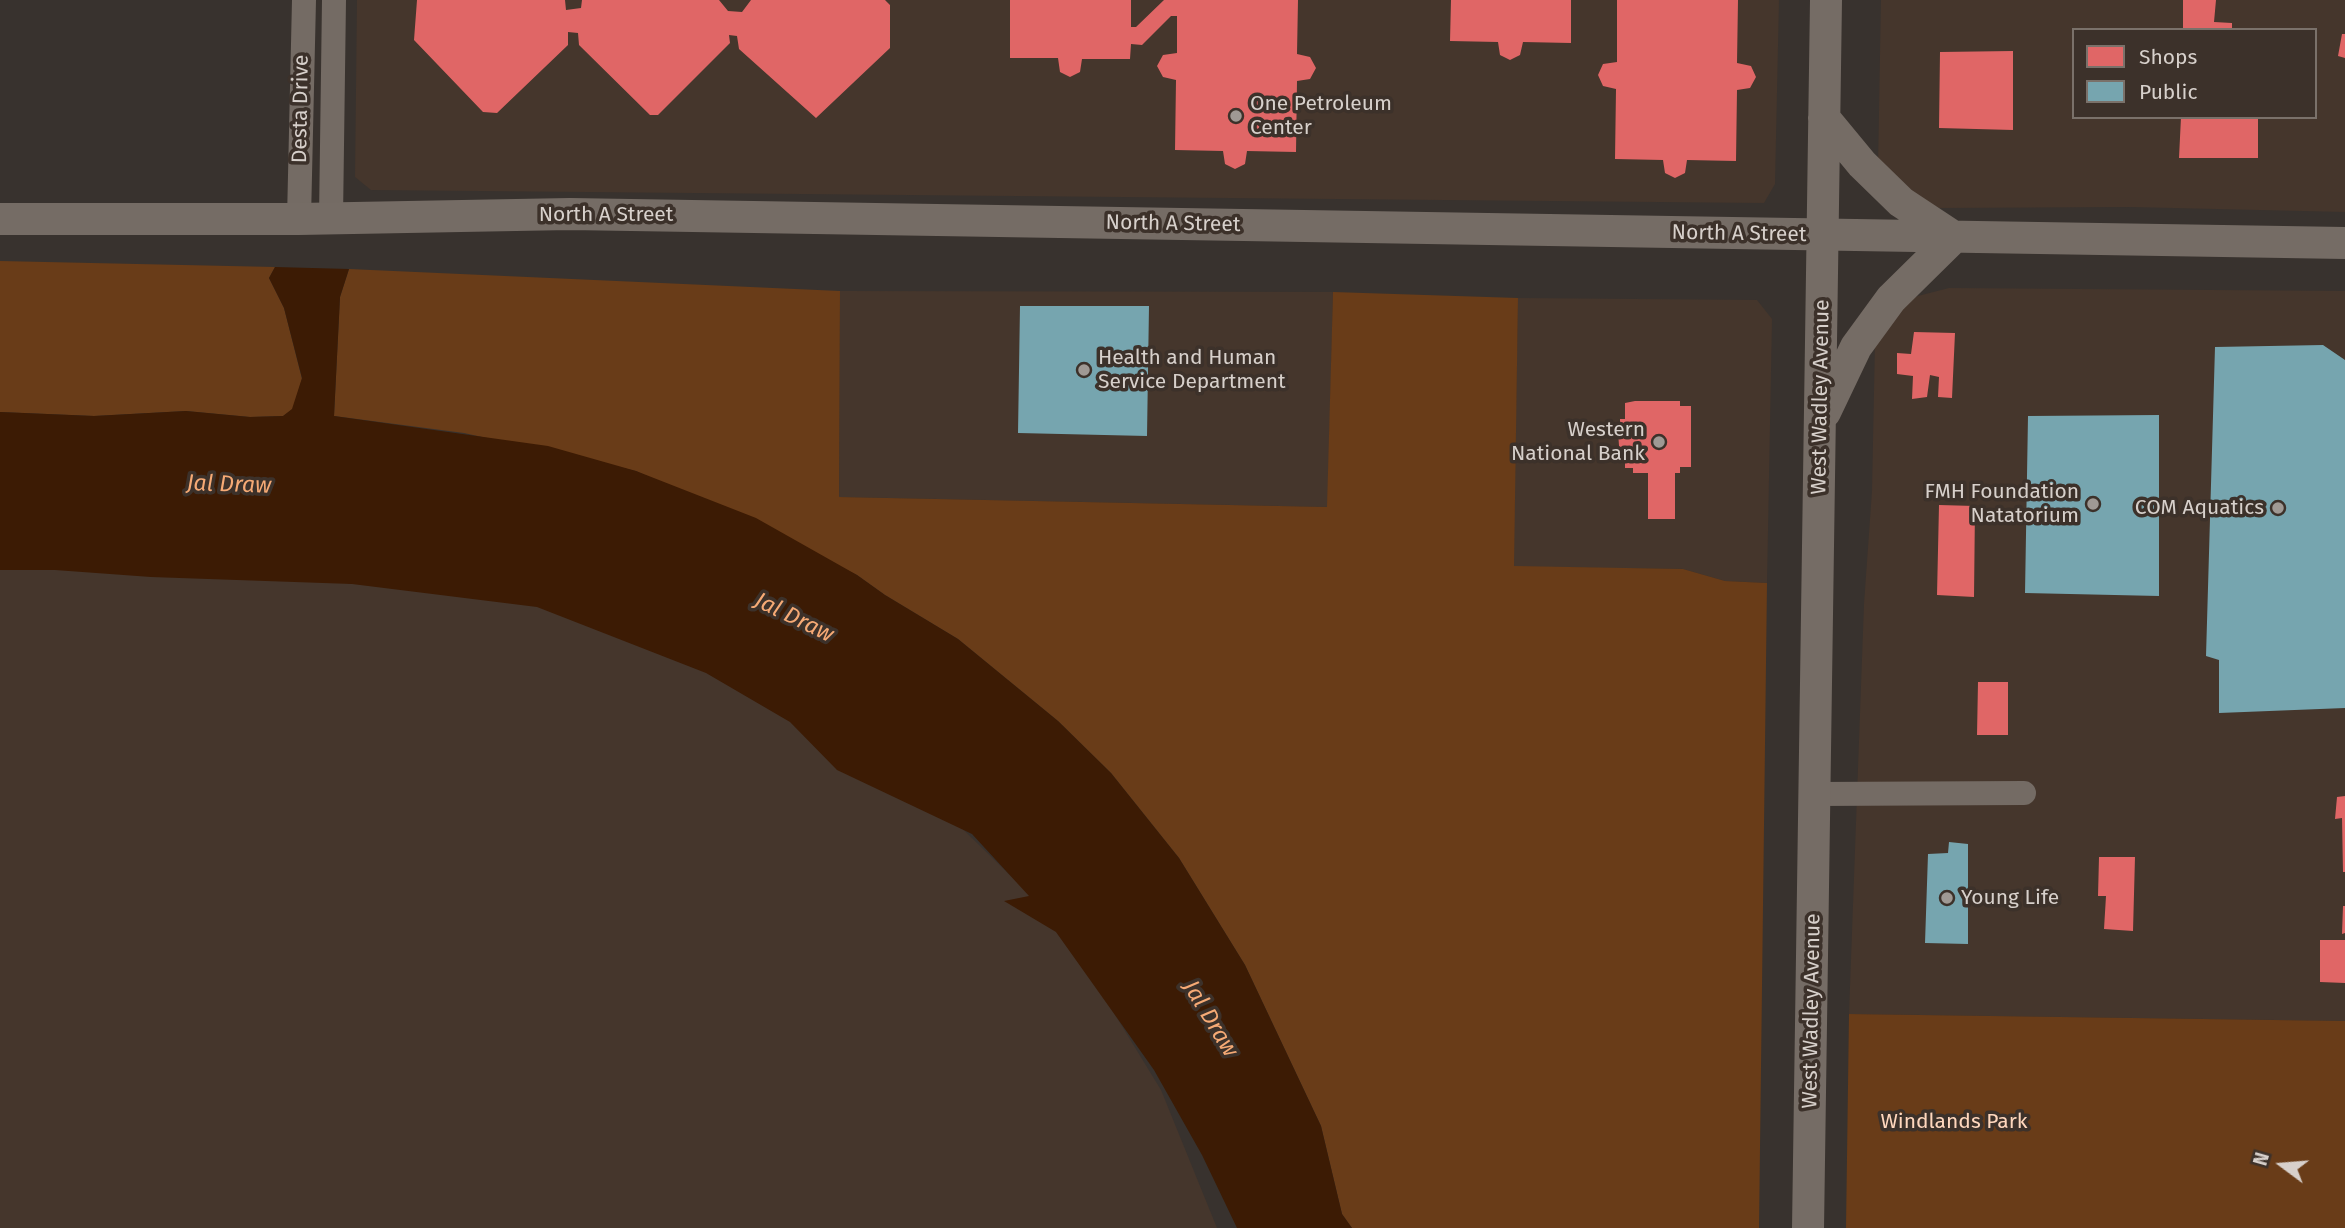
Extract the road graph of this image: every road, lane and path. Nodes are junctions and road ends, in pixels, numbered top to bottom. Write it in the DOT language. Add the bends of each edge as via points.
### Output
graph roads {
  1 [pos="304,0"];
  2 [pos="334,0"];
  3 [pos="1826,0"];
  4 [pos="1824,118"];
  5 [pos="331,218"];
  6 [pos="0,219"];
  7 [pos="299,219"];
  8 [pos="1823,236"];
  9 [pos="1954,237"];
  10 [pos="2345,243"];
  11 [pos="1821,421"];
  12 [pos="2024,793"];
  13 [pos="1815,794"];
  14 [pos="1808,1228"];
  1 -- 7 [label="street, Desta Drive"];
  2 -- 5 [label="street, Desta Drive"];
  3 -- 4 [label="main road, West Wadley Avenue"];
  4 -- 8 [label="main road, West Wadley Avenue"];
  4 -- 9 [label="main road" via="1901,202"];
  5 -- 7 [label="main road, North A Street"];
  5 -- 8 [label="main road, North A Street" via="570,214"];
  6 -- 7 [label="main road, North A Street"];
  8 -- 9 [label="main road, North A Street"];
  8 -- 11 [label="main road, West Wadley Avenue"];
  9 -- 10 [label="main road, North A Street"];
  9 -- 11 [label="main road" via="1891,299 1856,347"];
  11 -- 13 [label="main road, West Wadley Avenue"];
  12 -- 13 [label="street"];
  13 -- 14 [label="main road, West Wadley Avenue"];
}
